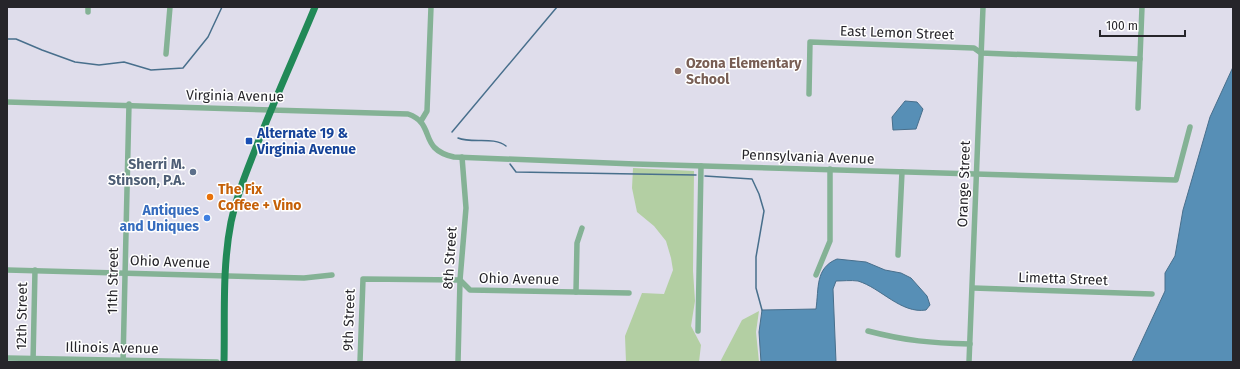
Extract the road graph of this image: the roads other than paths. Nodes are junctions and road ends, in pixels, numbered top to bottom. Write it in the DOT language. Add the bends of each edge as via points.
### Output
graph roads {
  1 [pos="170,7"];
  2 [pos="315,7"];
  3 [pos="431,7"];
  4 [pos="983,7"];
  5 [pos="1142,7"];
  6 [pos="981,53"];
  7 [pos="166,54"];
  8 [pos="1140,59"];
  9 [pos="809,94"];
  10 [pos="7,102"];
  11 [pos="129,104"];
  12 [pos="272,108"];
  13 [pos="1138,108"];
  14 [pos="421,121"];
  15 [pos="1190,127"];
  16 [pos="462,157"];
  17 [pos="700,166"];
  18 [pos="830,169"];
  19 [pos="902,172"];
  20 [pos="975,174"];
  21 [pos="582,228"];
  22 [pos="898,255"];
  23 [pos="7,270"];
  24 [pos="35,270"];
  25 [pos="125,273"];
  26 [pos="332,275"];
  27 [pos="225,276"];
  28 [pos="816,276"];
  29 [pos="363,279"];
  30 [pos="460,280"];
  31 [pos="973,288"];
  32 [pos="576,292"];
  33 [pos="629,293"];
  34 [pos="1152,294"];
  35 [pos="698,331"];
  36 [pos="868,331"];
  37 [pos="970,344"];
  38 [pos="7,358"];
  39 [pos="33,360"];
  40 [pos="123,361"];
  41 [pos="217,362"];
  42 [pos="224,362"];
  43 [pos="360,362"];
  44 [pos="458,362"];
  45 [pos="970,362"];
  1 -- 7 [label="street"];
  2 -- 12 [label="main road"];
  3 -- 14 [label="street" via="427,111"];
  4 -- 6 [label="street, Orange Street"];
  5 -- 8 [label="street"];
  6 -- 8 [label="street, East Lemon Street"];
  6 -- 9 [label="street, East Lemon Street" via="974,48 810,42"];
  6 -- 20 [label="street, Orange Street"];
  8 -- 13 [label="street"];
  10 -- 11 [label="street, Virginia Avenue"];
  11 -- 12 [label="street, Virginia Avenue"];
  11 -- 25 [label="street, 11th Street"];
  12 -- 14 [label="street, Virginia Avenue" via="408,114"];
  12 -- 27 [label="main road" via="242,182 234,209"];
  14 -- 16 [label="street, Pennsylvania Avenue" via="433,147 440,154"];
  15 -- 20 [label="street, Pennsylvania Avenue" via="1176,180"];
  16 -- 17 [label="street, Pennsylvania Avenue"];
  16 -- 30 [label="street, 8th Street" via="466,208"];
  17 -- 18 [label="street, Pennsylvania Avenue"];
  17 -- 35 [label="street"];
  18 -- 19 [label="street, Pennsylvania Avenue"];
  18 -- 28 [label="street" via="830,241"];
  19 -- 20 [label="street, Pennsylvania Avenue"];
  19 -- 22 [label="street"];
  20 -- 31 [label="street, Orange Street"];
  21 -- 32 [label="street" via="578,243"];
  23 -- 24 [label="street, Ohio Avenue"];
  24 -- 25 [label="street, Ohio Avenue"];
  24 -- 39 [label="street, 12th Street"];
  25 -- 27 [label="street, Ohio Avenue"];
  25 -- 40 [label="street, 11th Street"];
  26 -- 27 [label="street, Ohio Avenue" via="317,278"];
  27 -- 42 [label="main road"];
  29 -- 30 [label="street, Ohio Avenue"];
  29 -- 43 [label="street, 9th Street"];
  30 -- 32 [label="street, Ohio Avenue" via="470,290"];
  30 -- 44 [label="street, 8th Street"];
  31 -- 34 [label="street, Limetta Street"];
  31 -- 37 [label="street, Orange Street"];
  32 -- 33 [label="street, Ohio Avenue"];
  36 -- 37 [label="street" via="931,344"];
  37 -- 45 [label="street, Orange Street"];
  38 -- 39 [label="street, Illinois Avenue"];
  39 -- 40 [label="street, Illinois Avenue"];
  40 -- 41 [label="street, Illinois Avenue"];
}
